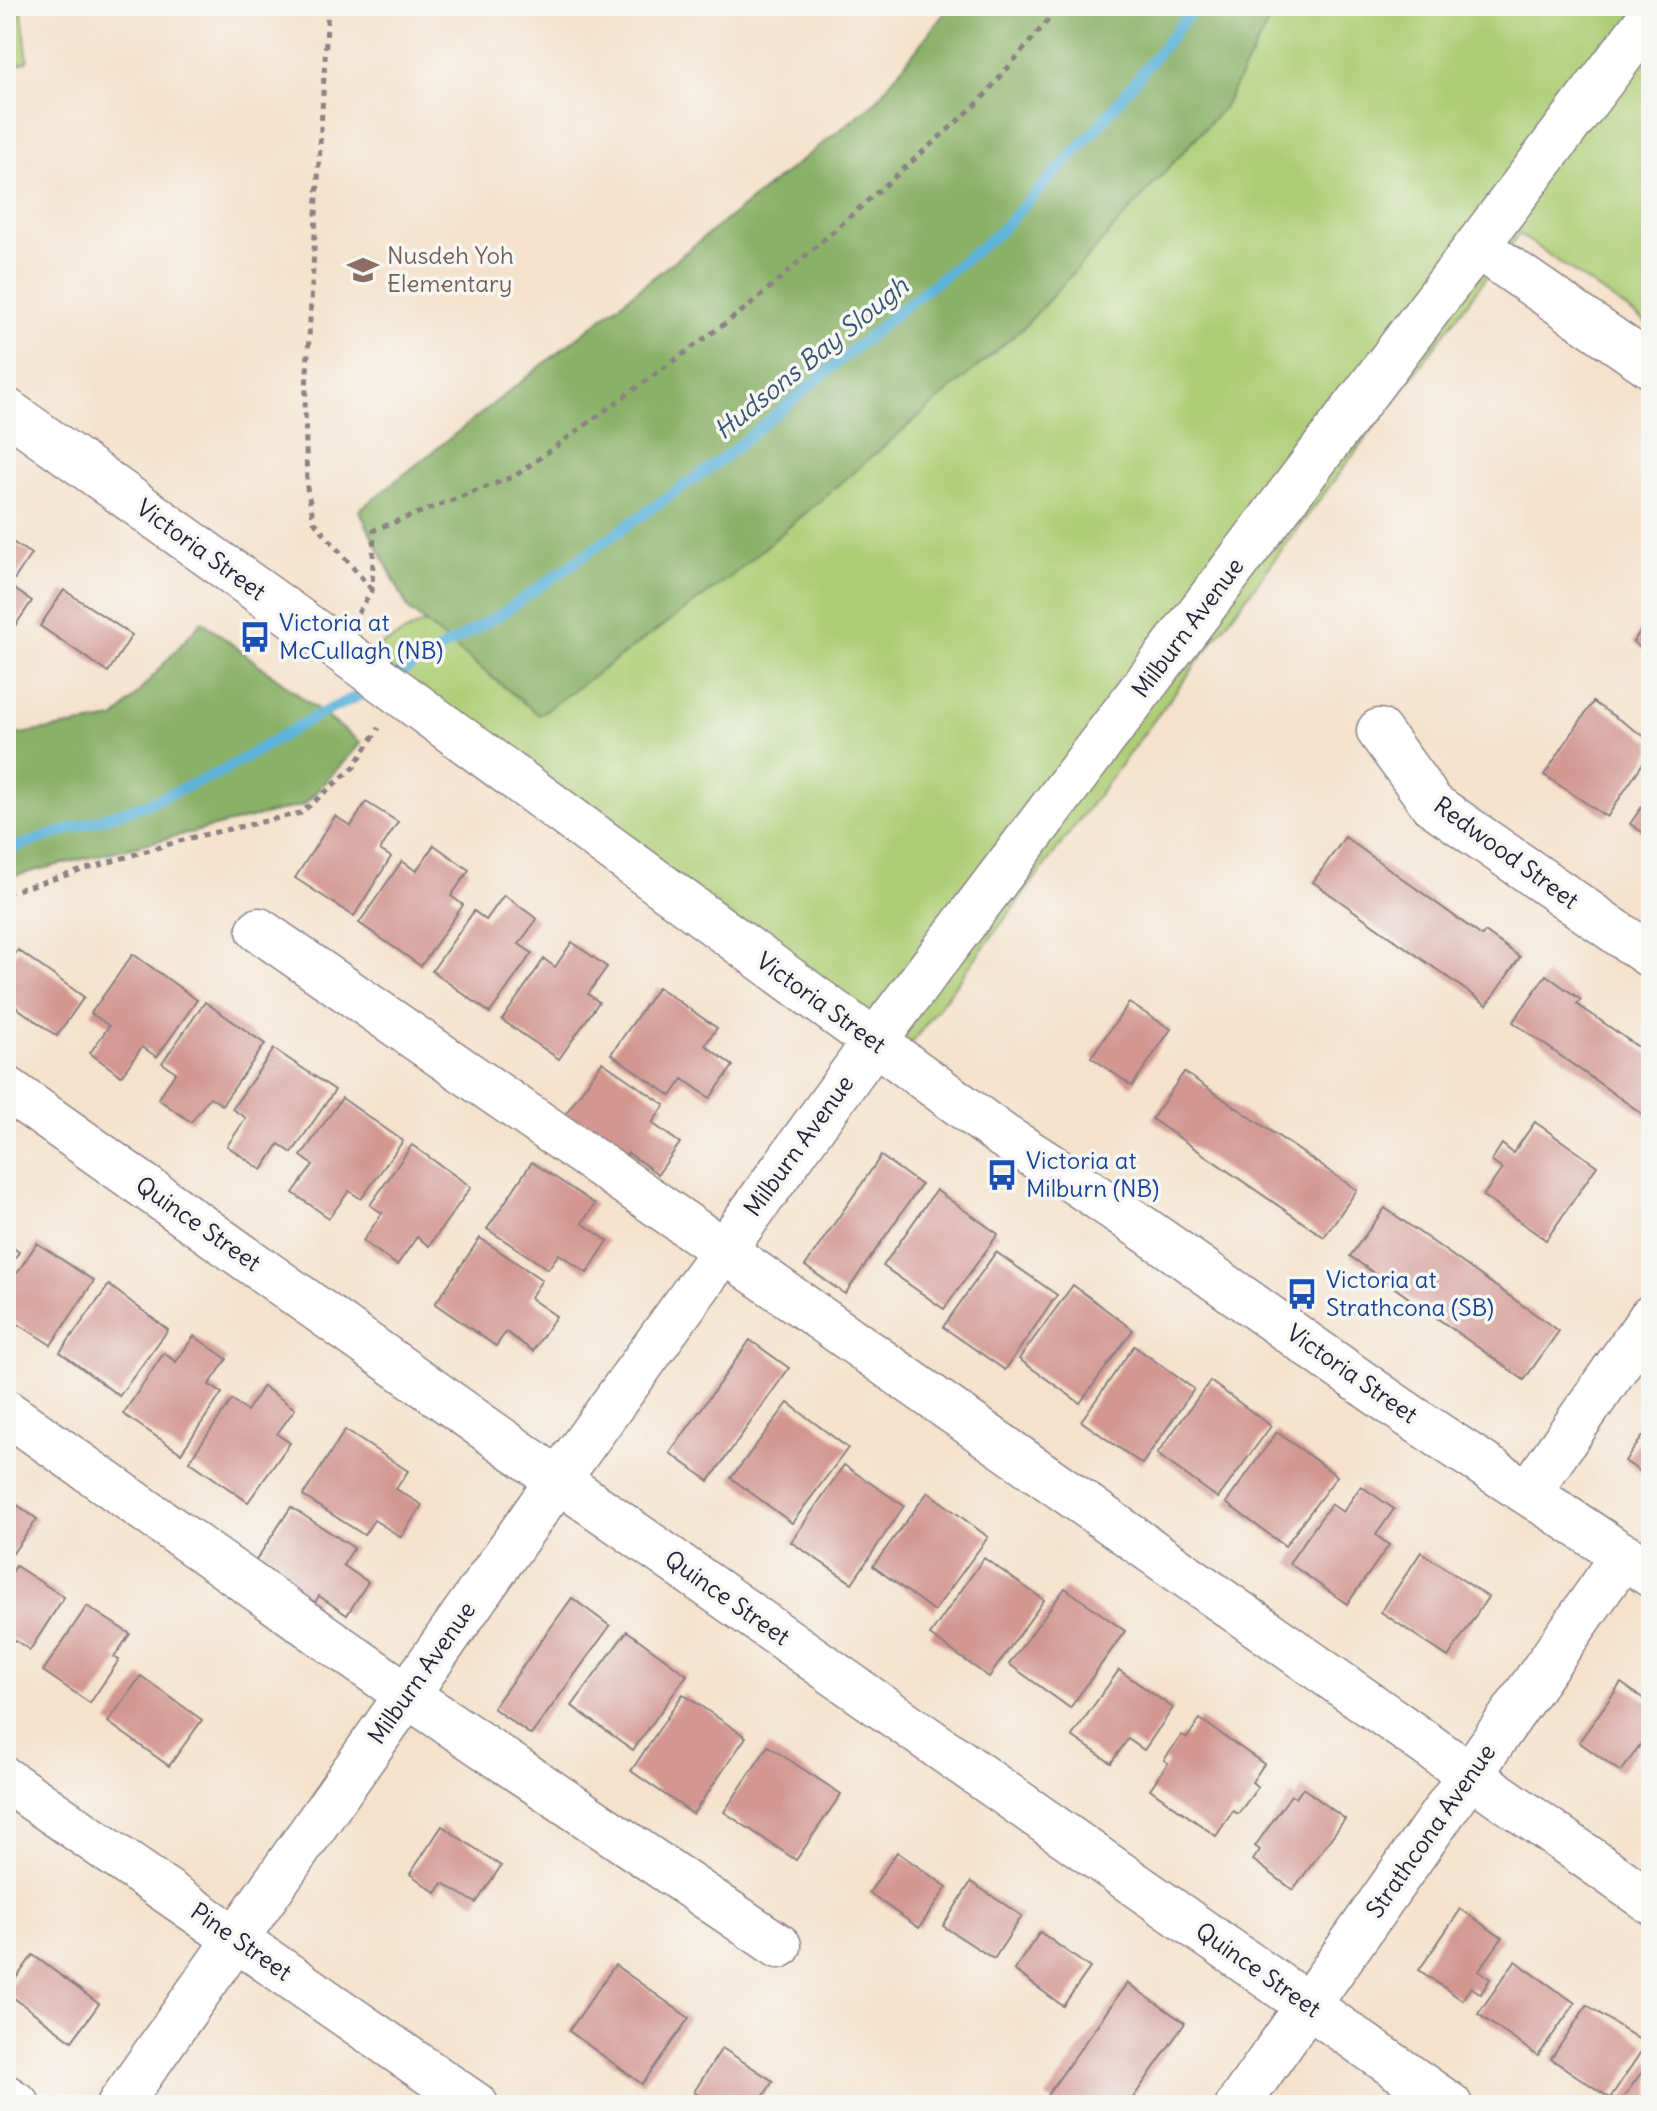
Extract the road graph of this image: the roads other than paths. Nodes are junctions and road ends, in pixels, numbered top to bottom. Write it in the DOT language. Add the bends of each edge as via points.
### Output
graph roads {
  1 [pos="1651,16"];
  2 [pos="1477,246"];
  3 [pos="1651,366"];
  4 [pos="6,410"];
  5 [pos="1379,731"];
  6 [pos="259,930"];
  7 [pos="1651,956"];
  8 [pos="875,1041"];
  9 [pos="6,1088"];
  10 [pos="723,1250"];
  11 [pos="1651,1317"];
  12 [pos="6,1412"];
  13 [pos="558,1480"];
  14 [pos="1529,1492"];
  15 [pos="1637,1565"];
  16 [pos="407,1695"];
  17 [pos="1471,1775"];
  18 [pos="6,1780"];
  19 [pos="1651,1902"];
  20 [pos="235,1939"];
  21 [pos="779,1946"];
  22 [pos="1308,2005"];
  23 [pos="6,2097"];
  24 [pos="18,2105"];
  25 [pos="119,2105"];
  26 [pos="476,2105"];
  27 [pos="1238,2105"];
  28 [pos="1450,2105"];
  1 -- 2 [label="street, Milburn Avenue"];
  2 -- 3 [label="street"];
  2 -- 8 [label="street, Milburn Avenue"];
  4 -- 8 [label="street, Victoria Street"];
  5 -- 7 [label="street, Redwood Street" via="1432,804"];
  6 -- 10 [label="street"];
  8 -- 10 [label="street, Milburn Avenue"];
  8 -- 14 [label="street, Victoria Street" via="1003,1136"];
  9 -- 13 [label="street, Quince Street"];
  10 -- 13 [label="street, Milburn Avenue"];
  10 -- 17 [label="street"];
  11 -- 14 [label="street"];
  12 -- 16 [label="street"];
  13 -- 16 [label="street, Milburn Avenue"];
  13 -- 22 [label="street, Quince Street"];
  14 -- 15 [label="street, Victoria Street"];
  15 -- 17 [label="street, Strathcona Avenue"];
  16 -- 20 [label="street, Milburn Avenue"];
  16 -- 21 [label="street"];
  17 -- 19 [label="street"];
  17 -- 22 [label="street, Strathcona Avenue"];
  18 -- 20 [label="street, Pine Street"];
  20 -- 25 [label="street, Milburn Avenue"];
  20 -- 26 [label="street, Pine Street"];
  22 -- 27 [label="street, Strathcona Avenue"];
  22 -- 28 [label="street, Quince Street"];
  23 -- 24 [label="street"];
}
